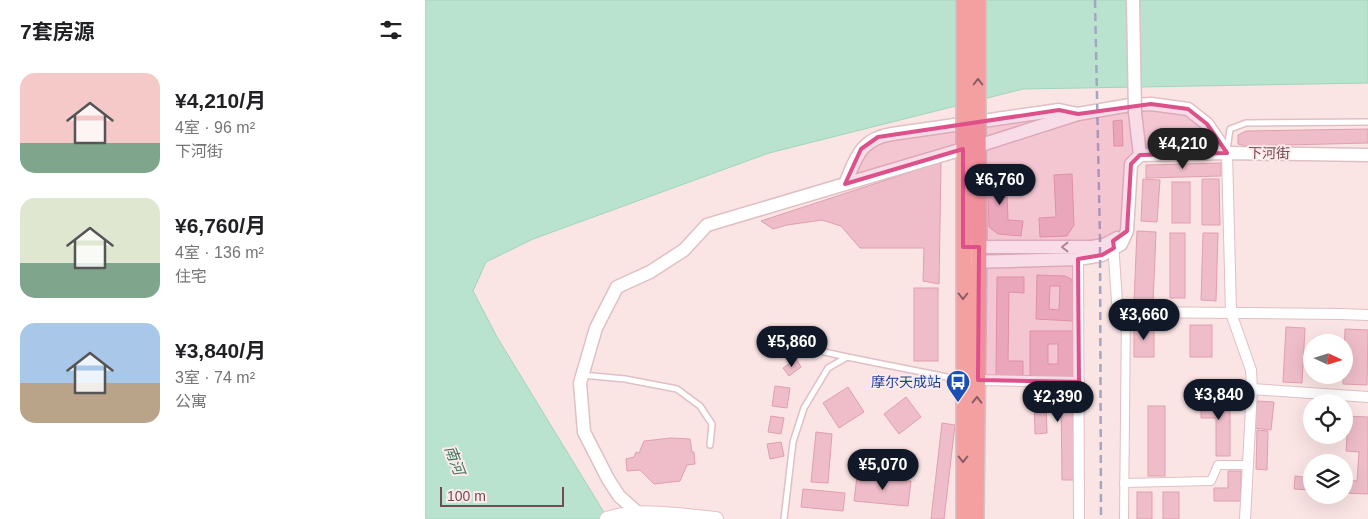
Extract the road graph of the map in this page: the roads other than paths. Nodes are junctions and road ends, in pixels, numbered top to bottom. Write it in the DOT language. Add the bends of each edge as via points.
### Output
graph roads {
  1 [pos="964,0"];
  2 [pos="977,0"];
  3 [pos="1133,0"];
  4 [pos="1078,114"];
  5 [pos="1368,122"];
  6 [pos="971,139"];
  7 [pos="1227,153"];
  8 [pos="1368,154"];
  9 [pos="1140,155"];
  10 [pos="845,184"];
  11 [pos="1114,244"];
  12 [pos="971,255"];
  13 [pos="1077,259"];
  14 [pos="1126,312"];
  15 [pos="1231,313"];
  16 [pos="1368,315"];
  17 [pos="780,342"];
  18 [pos="847,357"];
  19 [pos="582,375"];
  20 [pos="970,380"];
  21 [pos="1079,382"];
  22 [pos="1252,389"];
  23 [pos="1368,397"];
  24 [pos="710,445"];
  25 [pos="1247,465"];
  26 [pos="1124,482"];
  27 [pos="639,516"];
  28 [pos="613,517"];
  29 [pos="717,519"];
  30 [pos="784,519"];
  31 [pos="964,519"];
  32 [pos="976,519"];
  33 [pos="1079,519"];
  34 [pos="1124,519"];
  35 [pos="1245,519"];
  1 -- 6 [label="main road, bridge"];
  6 -- 2 [label="main road, one-way, bridge"];
  3 -- 9 [label="street, bridge" via="1135,113"];
  4 -- 6 [label="street"];
  4 -- 7 [label="street" via="1151,104 1188,109 1207,124"];
  4 -- 10 [label="street" via="1059,110 878,137 861,149"];
  5 -- 7 [label="lane" via="1246,124 1230,129"];
  6 -- 10 [label="street"];
  6 -- 12 [label="main road"];
  7 -- 8 [label="street, 下河街"];
  7 -- 9 [label="street, 下河街"];
  7 -- 15 [label="street"];
  9 -- 11 [label="street" via="1131,164 1127,231 1121,244"];
  10 -- 19 [label="street" via="707,224 683,250 649,272 617,287 596,328"];
  11 -- 12 [label="street, one-way"];
  11 -- 13 [label="street" via="1102,255"];
  11 -- 14 [label="street" via="1117,302"];
  12 -- 13 [label="street"];
  12 -- 20 [label="main road"];
  13 -- 21 [label="street"];
  14 -- 15 [label="street"];
  14 -- 26 [label="street"];
  15 -- 16 [label="street"];
  15 -- 22 [label="street" via="1251,370"];
  17 -- 18 [label="lane"];
  18 -- 20 [label="lane"];
  18 -- 30 [label="lane" via="828,368 804,408 793,442"];
  19 -- 24 [label="lane" via="677,389 700,406 712,424"];
  19 -- 27 [label="street" via="585,432 608,479"];
  20 -- 21 [label="street"];
  20 -- 31 [label="main road, one-way"];
  32 -- 20 [label="main road, one-way"];
  21 -- 33 [label="street"];
  22 -- 23 [label="street"];
  22 -- 25 [label="street"];
  25 -- 26 [label="street" via="1219,465 1211,481"];
  25 -- 35 [label="street"];
  26 -- 34 [label="street"];
  27 -- 28 [label="main road"];
  27 -- 29 [label="main road"];
}
